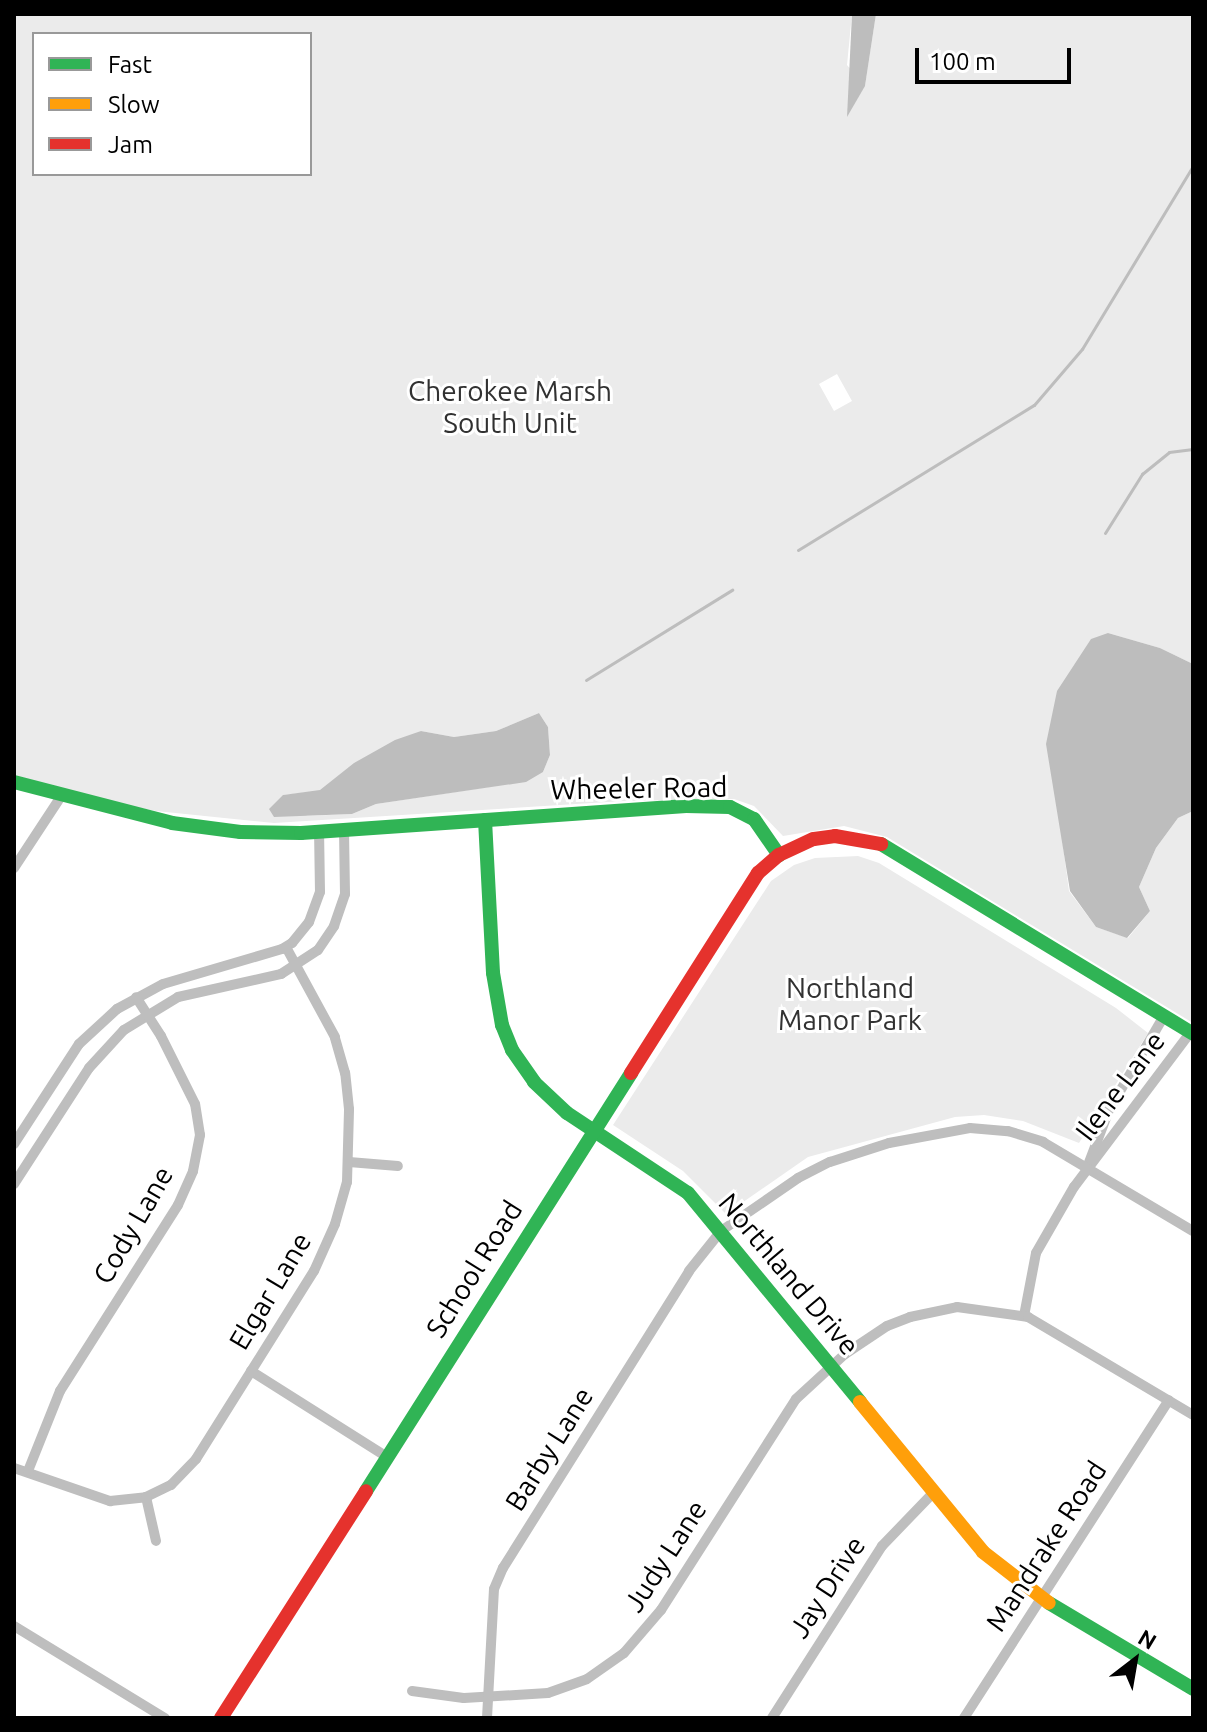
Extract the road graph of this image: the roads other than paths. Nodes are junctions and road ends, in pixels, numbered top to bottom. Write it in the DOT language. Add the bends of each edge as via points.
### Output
graph roads {
  1 [pos="14,782"];
  2 [pos="62,795"];
  3 [pos="485,820"];
  4 [pos="344,830"];
  5 [pos="319,831"];
  6 [pos="779,855"];
  7 [pos="14,868"];
  8 [pos="286,947"];
  9 [pos="298,967"];
  10 [pos="136,997"];
  11 [pos="148,1015"];
  12 [pos="1164,1016"];
  13 [pos="1192,1033"];
  14 [pos="593,1130"];
  15 [pos="14,1144"];
  16 [pos="349,1162"];
  17 [pos="398,1166"];
  18 [pos="1087,1167"];
  19 [pos="14,1184"];
  20 [pos="721,1231"];
  21 [pos="1193,1231"];
  22 [pos="1024,1316"];
  23 [pos="831,1365"];
  24 [pos="251,1371"];
  25 [pos="1169,1400"];
  26 [pos="1193,1415"];
  27 [pos="387,1457"];
  28 [pos="14,1468"];
  29 [pos="28,1471"];
  30 [pos="934,1492"];
  31 [pos="146,1497"];
  32 [pos="156,1541"];
  33 [pos="1040,1598"];
  34 [pos="14,1626"];
  35 [pos="1193,1689"];
  36 [pos="412,1691"];
  37 [pos="487,1698"];
  38 [pos="165,1718"];
  39 [pos="221,1718"];
  40 [pos="487,1718"];
  41 [pos="772,1718"];
  42 [pos="964,1718"];
  1 -- 2 [label="street, Wheeler Road"];
  2 -- 5 [label="street, Wheeler Road" via="200,828"];
  2 -- 7 [label="street"];
  3 -- 4 [label="street, Wheeler Road"];
  3 -- 6 [label="street, Wheeler Road" via="730,807 754,819"];
  3 -- 14 [label="street, Northland Drive" via="493,973 502,1025 534,1082"];
  4 -- 5 [label="street, Wheeler Road"];
  4 -- 9 [label="street" via="345,894 340,914 318,950"];
  5 -- 8 [label="street" via="320,892 309,922"];
  6 -- 12 [label="street" via="835,836 879,843"];
  6 -- 14 [label="street, School Road" via="758,873"];
  8 -- 9 [label="street, Elgar Lane"];
  8 -- 10 [label="street" via="194,973"];
  9 -- 11 [label="street" via="178,997"];
  9 -- 16 [label="street, Elgar Lane" via="341,1053"];
  10 -- 11 [label="street, Cody Lane"];
  10 -- 15 [label="street" via="79,1044"];
  11 -- 19 [label="street" via="124,1030 89,1068"];
  11 -- 29 [label="street, Cody Lane" via="195,1104 200,1135 193,1171 178,1205 60,1391"];
  12 -- 13 [label="street"];
  12 -- 18 [label="street, Ilene Lane" via="1109,1110"];
  13 -- 18 [label="street, Ilene Lane"];
  14 -- 20 [label="street, Northland Drive" via="688,1193"];
  14 -- 27 [label="street, School Road"];
  16 -- 17 [label="street"];
  16 -- 24 [label="street, Elgar Lane" via="323,1253"];
  18 -- 20 [label="street, Barby Lane" via="1021,1135 957,1130 889,1143 830,1162"];
  18 -- 21 [label="street, Barby Lane"];
  18 -- 22 [label="street, Ilene Lane" via="1036,1253"];
  20 -- 23 [label="street, Northland Drive"];
  20 -- 37 [label="street, Barby Lane" via="689,1271 503,1568 494,1589"];
  22 -- 23 [label="street, Judy Lane" via="943,1308 887,1326"];
  22 -- 25 [label="street, Judy Lane"];
  23 -- 30 [label="street, Northland Drive"];
  23 -- 37 [label="street, Judy Lane" via="796,1399 634,1645 595,1674 561,1690"];
  24 -- 27 [label="street"];
  24 -- 31 [label="street, Elgar Lane" via="181,1478"];
  25 -- 26 [label="street, Judy Lane"];
  25 -- 33 [label="street, Mandrake Road"];
  27 -- 39 [label="street, School Road"];
  28 -- 29 [label="street, Elgar Lane"];
  29 -- 31 [label="street, Elgar Lane" via="110,1501"];
  30 -- 33 [label="street, Northland Drive" via="983,1552"];
  30 -- 41 [label="street, Jay Drive" via="882,1546"];
  31 -- 32 [label="street"];
  33 -- 35 [label="street, Northland Drive"];
  33 -- 42 [label="street, Mandrake Road"];
  34 -- 38 [label="street"];
  36 -- 37 [label="street, Judy Lane"];
  37 -- 40 [label="street, Barby Lane"];
}
